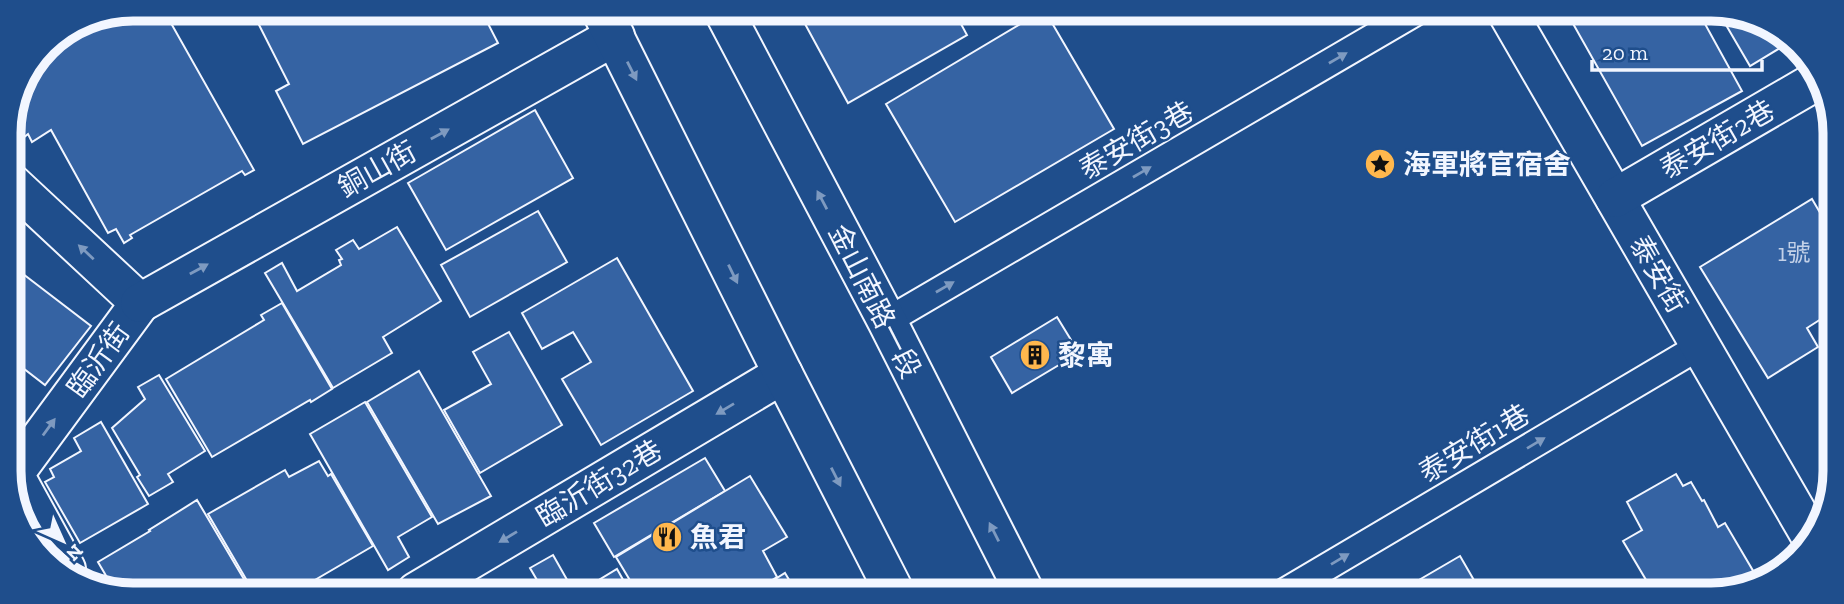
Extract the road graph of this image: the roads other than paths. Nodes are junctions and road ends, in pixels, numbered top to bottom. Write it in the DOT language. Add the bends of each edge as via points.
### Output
graph roads {
  1 [pos="729,21"];
  2 [pos="1401,21"];
  3 [pos="1512,21"];
  4 [pos="608,23"];
  5 [pos="1811,84"];
  6 [pos="21,192"];
  7 [pos="1615,198"];
  8 [pos="140,303"];
  9 [pos="887,321"];
  10 [pos="1700,346"];
  11 [pos="783,374"];
  12 [pos="21,466"];
  13 [pos="23,488"];
  14 [pos="1807,529"];
  15 [pos="58,553"];
  16 [pos="430,583"];
  17 [pos="890,583"];
  18 [pos="1020,583"];
  19 [pos="1300,583"];
  9 -- 1 [label="street, 金山南路一段, one-way"];
  9 -- 2 [label="lane, 泰安街3巷, one-way"];
  3 -- 7 [label="street, 泰安街"];
  8 -- 4 [label="street, 銅山街, one-way"];
  4 -- 11 [label="street, one-way"];
  5 -- 7 [label="street, 泰安街2巷"];
  8 -- 6 [label="street, 臨沂街, one-way"];
  7 -- 10 [label="street, 泰安街"];
  12 -- 8 [label="street, 臨沂街, one-way"];
  18 -- 9 [label="street, 金山南路一段, one-way"];
  10 -- 14 [label="street, 泰安街"];
  19 -- 10 [label="lane, 泰安街1巷, one-way"];
  11 -- 16 [label="street, 臨沂街32巷, one-way"];
  11 -- 17 [label="street, one-way"];
  15 -- 13 [label="street, 臨沂街, one-way"];
}
